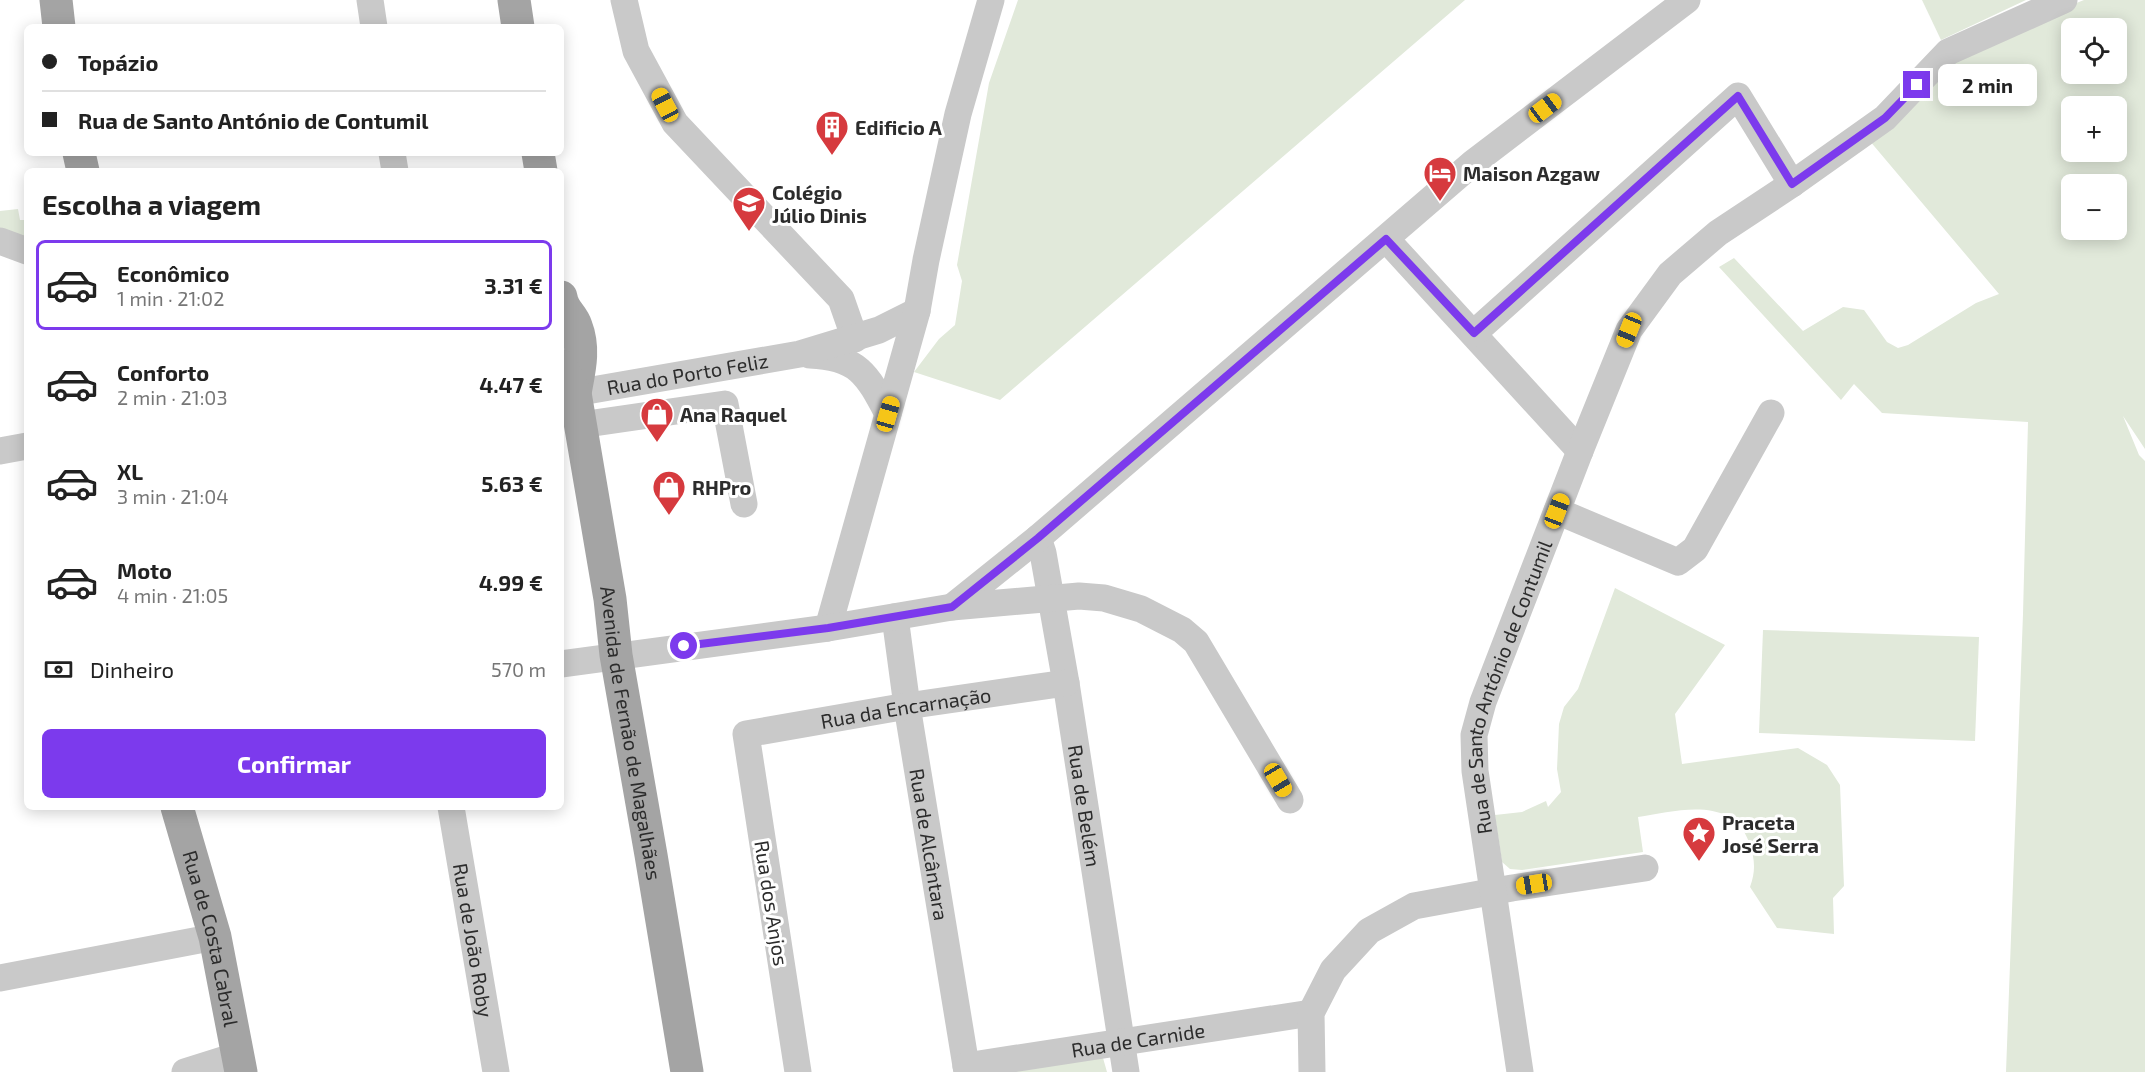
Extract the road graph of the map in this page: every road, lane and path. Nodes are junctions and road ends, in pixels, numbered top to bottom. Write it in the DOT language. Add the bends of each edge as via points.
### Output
graph roads {
  1 [pos="56,0"];
  2 [pos="370,0"];
  3 [pos="514,0"];
  4 [pos="624,0"];
  5 [pos="991,0"];
  6 [pos="1687,0"];
  7 [pos="2064,0"];
  8 [pos="59,24"];
  9 [pos="374,24"];
  10 [pos="518,24"];
  11 [pos="1792,184"];
  12 [pos="1386,239"];
  13 [pos="0,241"];
  14 [pos="24,250"];
  15 [pos="564,308"];
  16 [pos="917,311"];
  17 [pos="1474,333"];
  18 [pos="855,339"];
  19 [pos="800,354"];
  20 [pos="568,380"];
  21 [pos="1771,413"];
  22 [pos="888,414"];
  23 [pos="580,425"];
  24 [pos="24,447"];
  25 [pos="0,451"];
  26 [pos="1580,452"];
  27 [pos="744,504"];
  28 [pos="1557,511"];
  29 [pos="1038,538"];
  30 [pos="1051,598"];
  31 [pos="952,607"];
  32 [pos="895,617"];
  33 [pos="828,628"];
  34 [pos="616,655"];
  35 [pos="564,664"];
  36 [pos="1066,683"];
  37 [pos="907,706"];
  38 [pos="746,734"];
  39 [pos="1290,800"];
  40 [pos="178,810"];
  41 [pos="452,810"];
  42 [pos="1645,868"];
  43 [pos="1492,891"];
  44 [pos="215,937"];
  45 [pos="0,978"];
  46 [pos="1311,1012"];
  47 [pos="1122,1043"];
  48 [pos="240,1063"];
  49 [pos="967,1069"];
  50 [pos="185,1072"];
  51 [pos="496,1072"];
  52 [pos="687,1072"];
  53 [pos="798,1072"];
  54 [pos="1126,1072"];
  55 [pos="1312,1072"];
  56 [pos="1520,1072"];
  1 -- 8 [label="main road"];
  2 -- 9 [label="street"];
  3 -- 10 [label="main road"];
  4 -- 18 [label="street" via="636,51 675,123 841,299"];
  5 -- 16 [label="street" via="958,114"];
  6 -- 12 [label="street" via="1473,163"];
  7 -- 11 [label="street, Rua de Santo António de Contumil" via="1948,52 1885,118"];
  11 -- 17 [label="street" via="1738,96"];
  11 -- 26 [label="street, Rua de Santo António de Contumil" via="1718,233 1670,274 1629,330"];
  12 -- 17 [label="street"];
  12 -- 29 [label="street"];
  13 -- 14 [label="street"];
  15 -- 20 [label="main road, Avenida de Fernão de Magalhães" via="576,325 582,357"];
  16 -- 18 [label="street, Rua do Porto Feliz"];
  16 -- 22 [label="street"];
  17 -- 26 [label="street"];
  18 -- 19 [label="street, Rua do Porto Feliz"];
  19 -- 20 [label="street, Rua do Porto Feliz"];
  19 -- 22 [label="street, Rua do Porto Feliz" via="832,356 852,363 873,384"];
  20 -- 23 [label="main road, Avenida de Fernão de Magalhães"];
  21 -- 28 [label="street" via="1695,549 1678,562"];
  22 -- 33 [label="street"];
  23 -- 27 [label="street" via="725,404"];
  23 -- 34 [label="main road, Avenida de Fernão de Magalhães"];
  24 -- 25 [label="street"];
  26 -- 28 [label="street, Rua de Santo António de Contumil"];
  28 -- 43 [label="street, Rua de Santo António de Contumil" via="1483,702 1474,735 1474,771"];
  29 -- 30 [label="street, Rua de Belém"];
  29 -- 31 [label="street"];
  30 -- 31 [label="street"];
  30 -- 36 [label="street, Rua de Belém"];
  30 -- 39 [label="street" via="1104,598 1141,609 1182,630 1196,642"];
  31 -- 32 [label="street"];
  32 -- 33 [label="street"];
  32 -- 37 [label="street, Rua de Alcântara"];
  33 -- 34 [label="street"];
  34 -- 35 [label="street"];
  34 -- 52 [label="main road, Avenida de Fernão de Magalhães"];
  36 -- 37 [label="street, Rua da Encarnação"];
  36 -- 47 [label="street, Rua de Belém"];
  37 -- 38 [label="street, Rua da Encarnação"];
  37 -- 49 [label="street, Rua de Alcântara"];
  38 -- 53 [label="street, Rua dos Anjos"];
  40 -- 44 [label="main road, Rua de Costa Cabral"];
  41 -- 51 [label="street, Rua de João Roby"];
  42 -- 43 [label="street"];
  43 -- 46 [label="street" via="1414,906 1369,931 1333,970"];
  43 -- 56 [label="street, Rua de Santo António de Contumil"];
  44 -- 45 [label="street"];
  44 -- 48 [label="main road, Rua de Costa Cabral"];
  46 -- 47 [label="street, Rua de Carnide"];
  46 -- 55 [label="street"];
  47 -- 49 [label="street, Rua de Carnide"];
  47 -- 54 [label="street, Rua de Belém"];
  48 -- 50 [label="street"];
}
